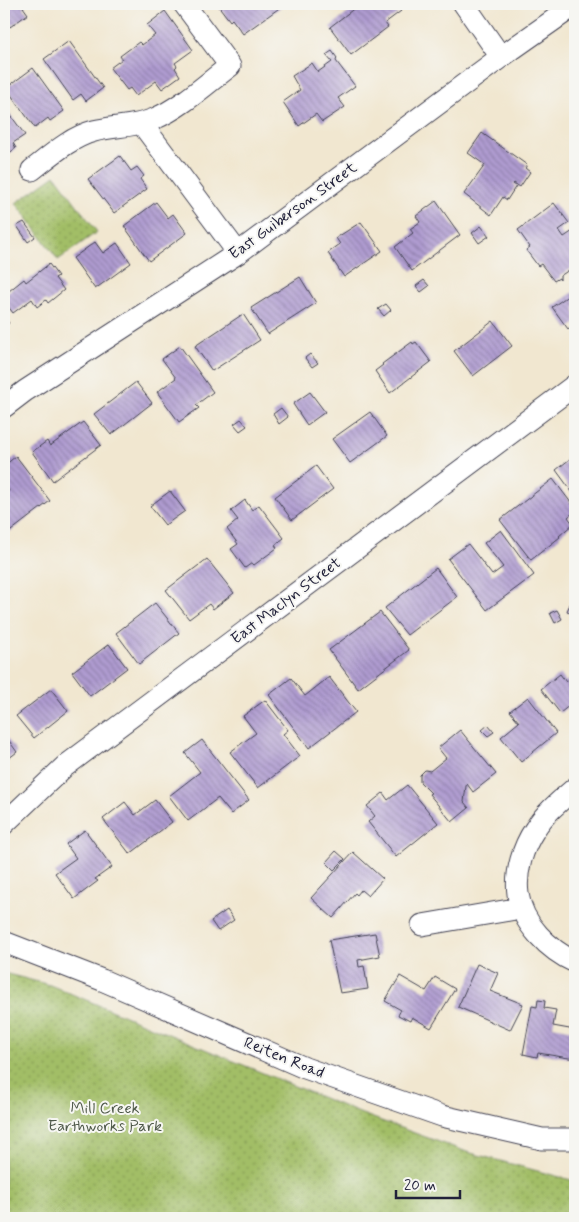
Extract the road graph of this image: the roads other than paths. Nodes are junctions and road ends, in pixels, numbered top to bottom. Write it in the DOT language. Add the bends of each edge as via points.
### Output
graph roads {
  1 [pos="184,4"];
  2 [pos="464,4"];
  3 [pos="575,5"];
  4 [pos="501,57"];
  5 [pos="142,124"];
  6 [pos="32,170"];
  7 [pos="238,253"];
  8 [pos="575,385"];
  9 [pos="4,407"];
  10 [pos="575,788"];
  11 [pos="4,824"];
  12 [pos="522,908"];
  13 [pos="422,925"];
  14 [pos="4,942"];
  15 [pos="575,962"];
  16 [pos="575,1140"];
  1 -- 5 [label="street" via="230,66 169,111"];
  2 -- 4 [label="street"];
  3 -- 4 [label="street, East Guiberson Street"];
  4 -- 7 [label="street, East Guiberson Street"];
  5 -- 6 [label="street" via="92,131 72,141"];
  5 -- 7 [label="street"];
  7 -- 9 [label="street, East Guiberson Street"];
  8 -- 11 [label="street, East Maclyn Street" via="64,767"];
  10 -- 12 [label="street" via="550,810 526,845 518,876"];
  12 -- 13 [label="street"];
  12 -- 15 [label="street" via="544,940"];
  14 -- 16 [label="street, Reiten Road" via="102,980 305,1068 442,1116 542,1139"];
}
